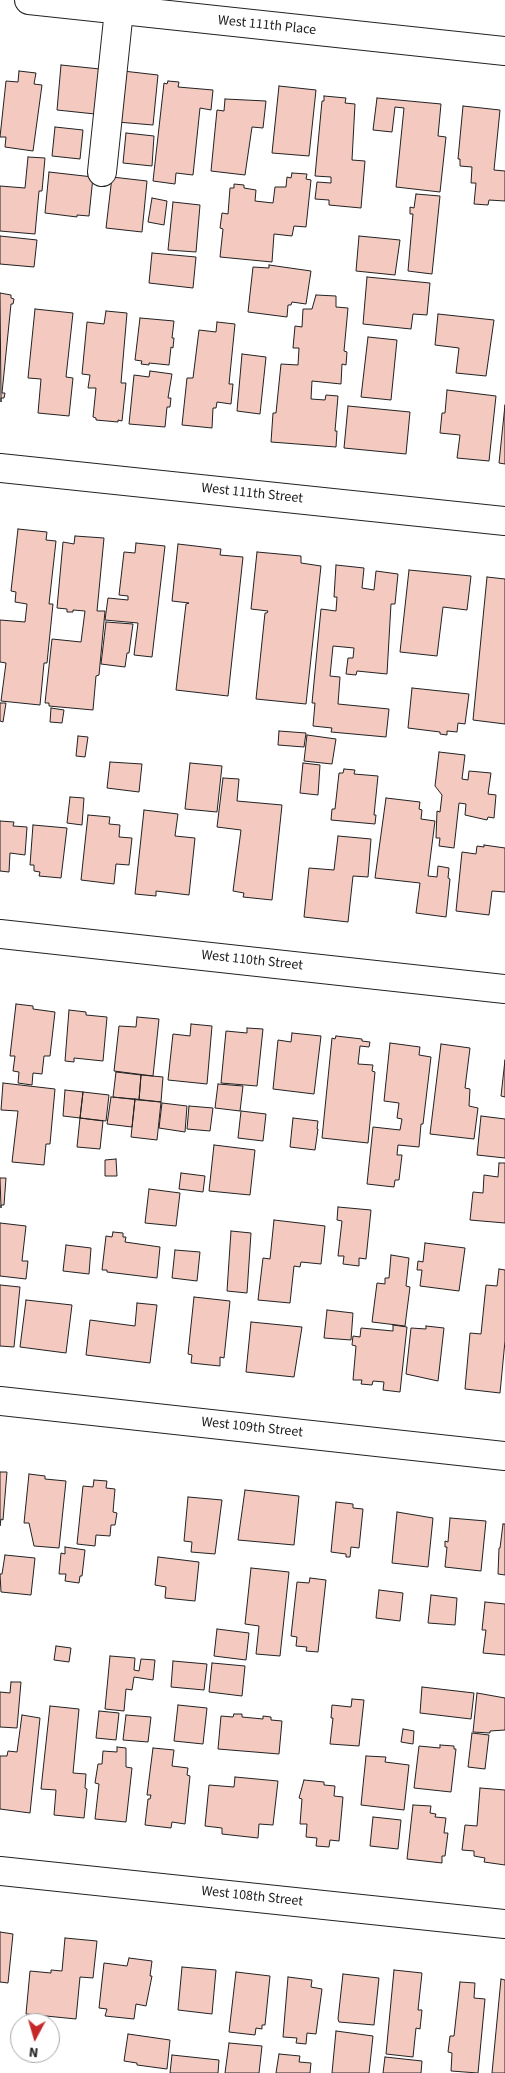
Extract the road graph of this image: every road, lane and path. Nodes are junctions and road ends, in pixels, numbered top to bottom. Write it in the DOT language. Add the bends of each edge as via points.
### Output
graph roads {
  1 [pos="29,0"];
  2 [pos="119,10"];
  3 [pos="505,51"];
  4 [pos="102,172"];
  5 [pos="0,468"];
  6 [pos="505,520"];
  7 [pos="0,934"];
  8 [pos="505,989"];
  9 [pos="0,1401"];
  10 [pos="505,1456"];
  11 [pos="0,1871"];
  12 [pos="505,1924"];
  1 -- 2 [label="street, West 111th Place"];
  2 -- 3 [label="street, West 111th Place"];
  2 -- 4 [label="street"];
  5 -- 6 [label="street, West 111th Street"];
  7 -- 8 [label="street, West 110th Street"];
  9 -- 10 [label="street, West 109th Street"];
  11 -- 12 [label="street, West 108th Street"];
}
